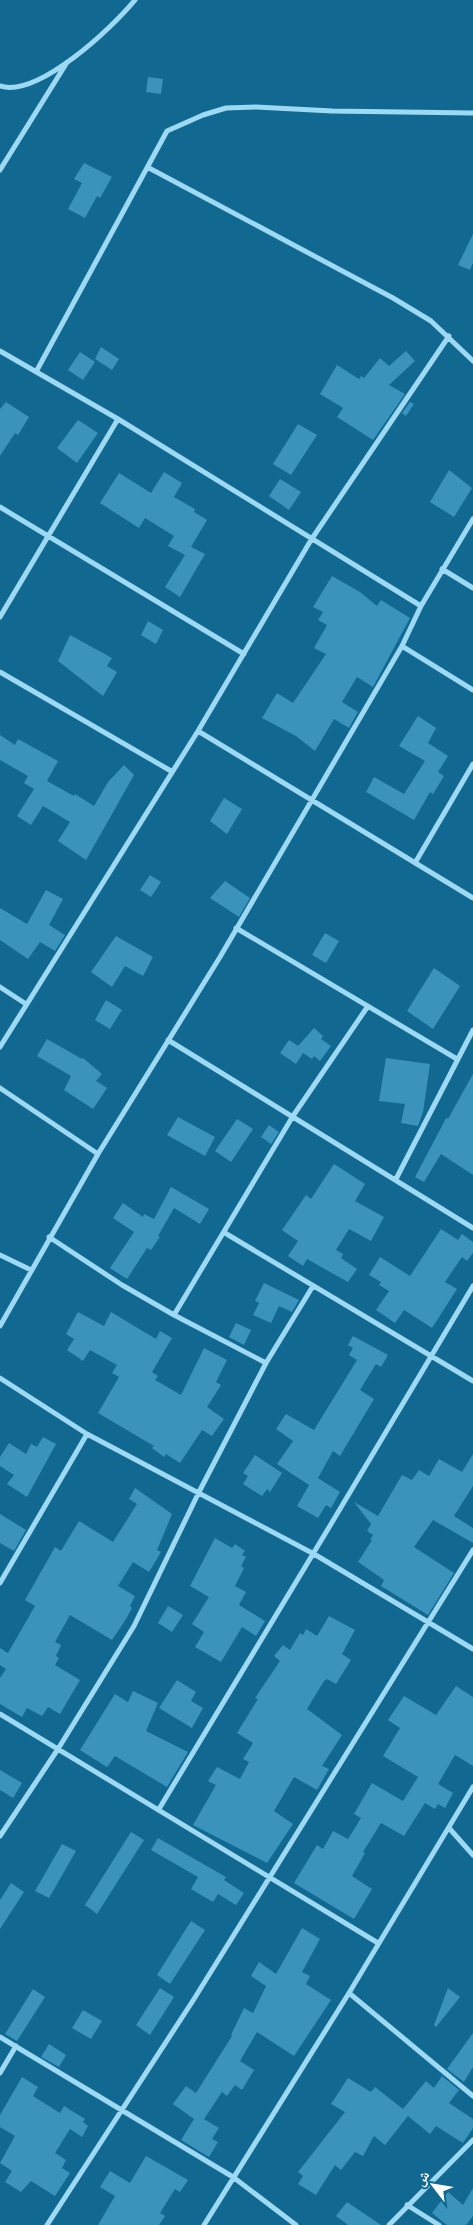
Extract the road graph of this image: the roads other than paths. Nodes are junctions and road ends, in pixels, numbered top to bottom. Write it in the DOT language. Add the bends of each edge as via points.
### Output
graph roads {
  1 [pos="135,0"];
  2 [pos="66,64"];
  3 [pos="0,86"];
  4 [pos="473,113"];
  5 [pos="149,168"];
  6 [pos="0,170"];
  7 [pos="449,336"];
  8 [pos="0,350"];
  9 [pos="473,361"];
  10 [pos="36,372"];
  11 [pos="118,420"];
  12 [pos="0,507"];
  13 [pos="473,519"];
  14 [pos="49,538"];
  15 [pos="311,540"];
  16 [pos="442,569"];
  17 [pos="473,588"];
  18 [pos="421,606"];
  19 [pos="0,617"];
  20 [pos="402,646"];
  21 [pos="244,654"];
  22 [pos="0,672"];
  23 [pos="473,690"];
  24 [pos="198,731"];
  25 [pos="473,764"];
  26 [pos="171,771"];
  27 [pos="310,800"];
  28 [pos="415,863"];
  29 [pos="473,898"];
  30 [pos="236,928"];
  31 [pos="0,987"];
  32 [pos="26,1004"];
  33 [pos="368,1006"];
  34 [pos="473,1030"];
  35 [pos="168,1040"];
  36 [pos="0,1047"];
  37 [pos="457,1059"];
  38 [pos="0,1088"];
  39 [pos="293,1116"];
  40 [pos="98,1154"];
  41 [pos="396,1179"];
  42 [pos="473,1228"];
  43 [pos="225,1233"];
  44 [pos="49,1237"];
  45 [pos="0,1255"];
  46 [pos="31,1270"];
  47 [pos="313,1286"];
  48 [pos="473,1286"];
  49 [pos="174,1315"];
  50 [pos="0,1326"];
  51 [pos="432,1355"];
  52 [pos="266,1363"];
  53 [pos="0,1378"];
  54 [pos="473,1381"];
  55 [pos="87,1434"];
  56 [pos="199,1492"];
  57 [pos="473,1550"];
  58 [pos="314,1554"];
  59 [pos="0,1583"];
  60 [pos="429,1623"];
  61 [pos="473,1649"];
  62 [pos="0,1714"];
  63 [pos="58,1749"];
  64 [pos="473,1787"];
  65 [pos="159,1809"];
  66 [pos="449,1828"];
  67 [pos="0,1836"];
  68 [pos="473,1855"];
  69 [pos="269,1877"];
  70 [pos="378,1943"];
  71 [pos="349,1993"];
  72 [pos="0,2037"];
  73 [pos="16,2046"];
  74 [pos="0,2073"];
  75 [pos="473,2096"];
  76 [pos="122,2111"];
  77 [pos="473,2140"];
  78 [pos="233,2177"];
  79 [pos="407,2205"];
  80 [pos="47,2225"];
  81 [pos="204,2225"];
  82 [pos="296,2225"];
  83 [pos="389,2225"];
  84 [pos="439,2225"];
  1 -- 2 [label="street" via="96,40"];
  2 -- 3 [label="street" via="9,89"];
  2 -- 6 [label="street"];
  4 -- 5 [label="street" via="226,108 167,131"];
  5 -- 7 [label="street" via="393,298"];
  5 -- 10 [label="street"];
  7 -- 9 [label="street"];
  7 -- 15 [label="street"];
  8 -- 10 [label="street"];
  10 -- 11 [label="street"];
  11 -- 14 [label="street"];
  11 -- 15 [label="street"];
  12 -- 14 [label="street"];
  13 -- 16 [label="street"];
  14 -- 19 [label="street"];
  14 -- 21 [label="street"];
  15 -- 18 [label="street"];
  15 -- 21 [label="street"];
  16 -- 17 [label="street"];
  16 -- 18 [label="street"];
  18 -- 20 [label="street"];
  20 -- 23 [label="street"];
  20 -- 27 [label="street"];
  21 -- 24 [label="street"];
  22 -- 26 [label="street"];
  24 -- 26 [label="street"];
  24 -- 27 [label="street"];
  25 -- 28 [label="street"];
  26 -- 32 [label="street"];
  27 -- 28 [label="street"];
  27 -- 30 [label="street"];
  28 -- 29 [label="street"];
  30 -- 33 [label="street"];
  30 -- 35 [label="street"];
  31 -- 32 [label="street"];
  32 -- 36 [label="street"];
  33 -- 37 [label="street"];
  33 -- 39 [label="street"];
  34 -- 37 [label="street"];
  35 -- 39 [label="street"];
  35 -- 40 [label="street"];
  37 -- 41 [label="street"];
  38 -- 40 [label="street"];
  39 -- 41 [label="street"];
  39 -- 43 [label="street"];
  40 -- 44 [label="street"];
  41 -- 42 [label="street"];
  43 -- 47 [label="street"];
  43 -- 49 [label="street"];
  44 -- 46 [label="street"];
  44 -- 49 [label="street"];
  45 -- 46 [label="street"];
  46 -- 50 [label="street"];
  47 -- 51 [label="street"];
  47 -- 52 [label="street"];
  48 -- 51 [label="street"];
  49 -- 52 [label="street"];
  51 -- 54 [label="street"];
  51 -- 58 [label="street"];
  52 -- 56 [label="street"];
  53 -- 55 [label="street"];
  55 -- 56 [label="street"];
  55 -- 59 [label="street"];
  56 -- 58 [label="street"];
  56 -- 63 [label="street" via="134,1626"];
  57 -- 60 [label="street"];
  58 -- 60 [label="street"];
  58 -- 65 [label="street"];
  60 -- 61 [label="street"];
  60 -- 69 [label="street"];
  62 -- 63 [label="street"];
  63 -- 65 [label="street"];
  63 -- 67 [label="street"];
  64 -- 66 [label="street"];
  65 -- 69 [label="street"];
  66 -- 68 [label="street"];
  66 -- 70 [label="street"];
  69 -- 70 [label="street"];
  69 -- 76 [label="street"];
  70 -- 71 [label="street"];
  71 -- 75 [label="street"];
  71 -- 78 [label="street"];
  72 -- 73 [label="street"];
  73 -- 74 [label="street"];
  73 -- 76 [label="street"];
  76 -- 78 [label="street"];
  76 -- 80 [label="street"];
  77 -- 79 [label="street"];
  78 -- 81 [label="street"];
  78 -- 82 [label="street"];
  79 -- 83 [label="street"];
  79 -- 84 [label="street"];
}
